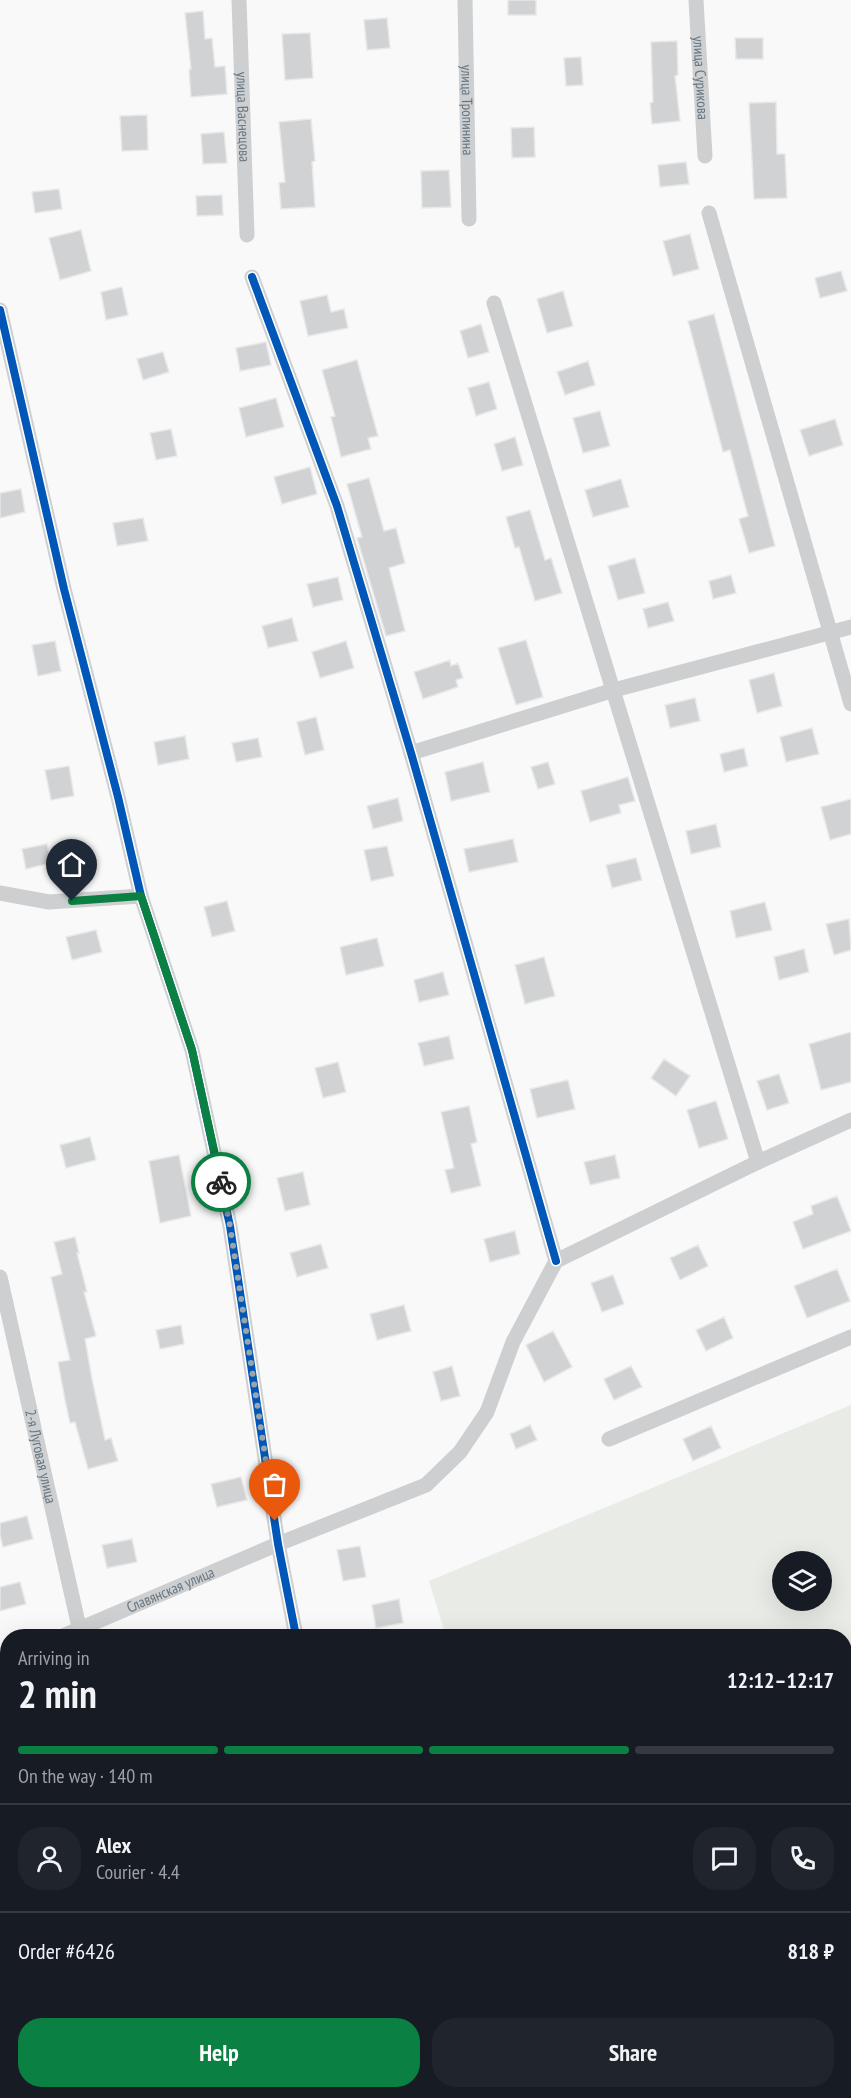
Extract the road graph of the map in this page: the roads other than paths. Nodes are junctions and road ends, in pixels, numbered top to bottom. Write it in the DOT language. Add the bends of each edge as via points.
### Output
graph roads {
  1 [pos="239,0"];
  2 [pos="465,0"];
  3 [pos="696,0"];
  4 [pos="705,156"];
  5 [pos="709,213"];
  6 [pos="469,219"];
  7 [pos="247,235"];
  8 [pos="252,277"];
  9 [pos="494,303"];
  10 [pos="0,310"];
  11 [pos="851,627"];
  12 [pos="829,633"];
  13 [pos="614,690"];
  14 [pos="851,704"];
  15 [pos="411,753"];
  16 [pos="0,893"];
  17 [pos="141,896"];
  18 [pos="851,1120"];
  19 [pos="758,1162"];
  20 [pos="556,1261"];
  21 [pos="0,1277"];
  22 [pos="851,1337"];
  23 [pos="609,1439"];
  24 [pos="278,1544"];
  25 [pos="79,1629"];
  26 [pos="89,1629"];
  27 [pos="295,1629"];
  1 -- 7 [label="street, улица Васнецова"];
  2 -- 6 [label="street, улица Тропинина"];
  3 -- 4 [label="street, улица Сурикова"];
  5 -- 12 [label="street"];
  8 -- 15 [label="street" via="337,506"];
  9 -- 13 [label="street"];
  10 -- 17 [label="street" via="64,589"];
  11 -- 12 [label="street"];
  12 -- 13 [label="street"];
  12 -- 14 [label="street"];
  13 -- 15 [label="street"];
  13 -- 19 [label="street"];
  15 -- 20 [label="street"];
  16 -- 17 [label="street" via="49,903"];
  17 -- 24 [label="street" via="192,1050 228,1214"];
  18 -- 19 [label="street"];
  19 -- 20 [label="street"];
  20 -- 24 [label="street, Славянская улица" via="513,1342 487,1412 460,1452 426,1485"];
  21 -- 25 [label="street, 2-я Луговая улица"];
  22 -- 23 [label="street"];
  24 -- 26 [label="street, Славянская улица"];
  24 -- 27 [label="street"];
}
